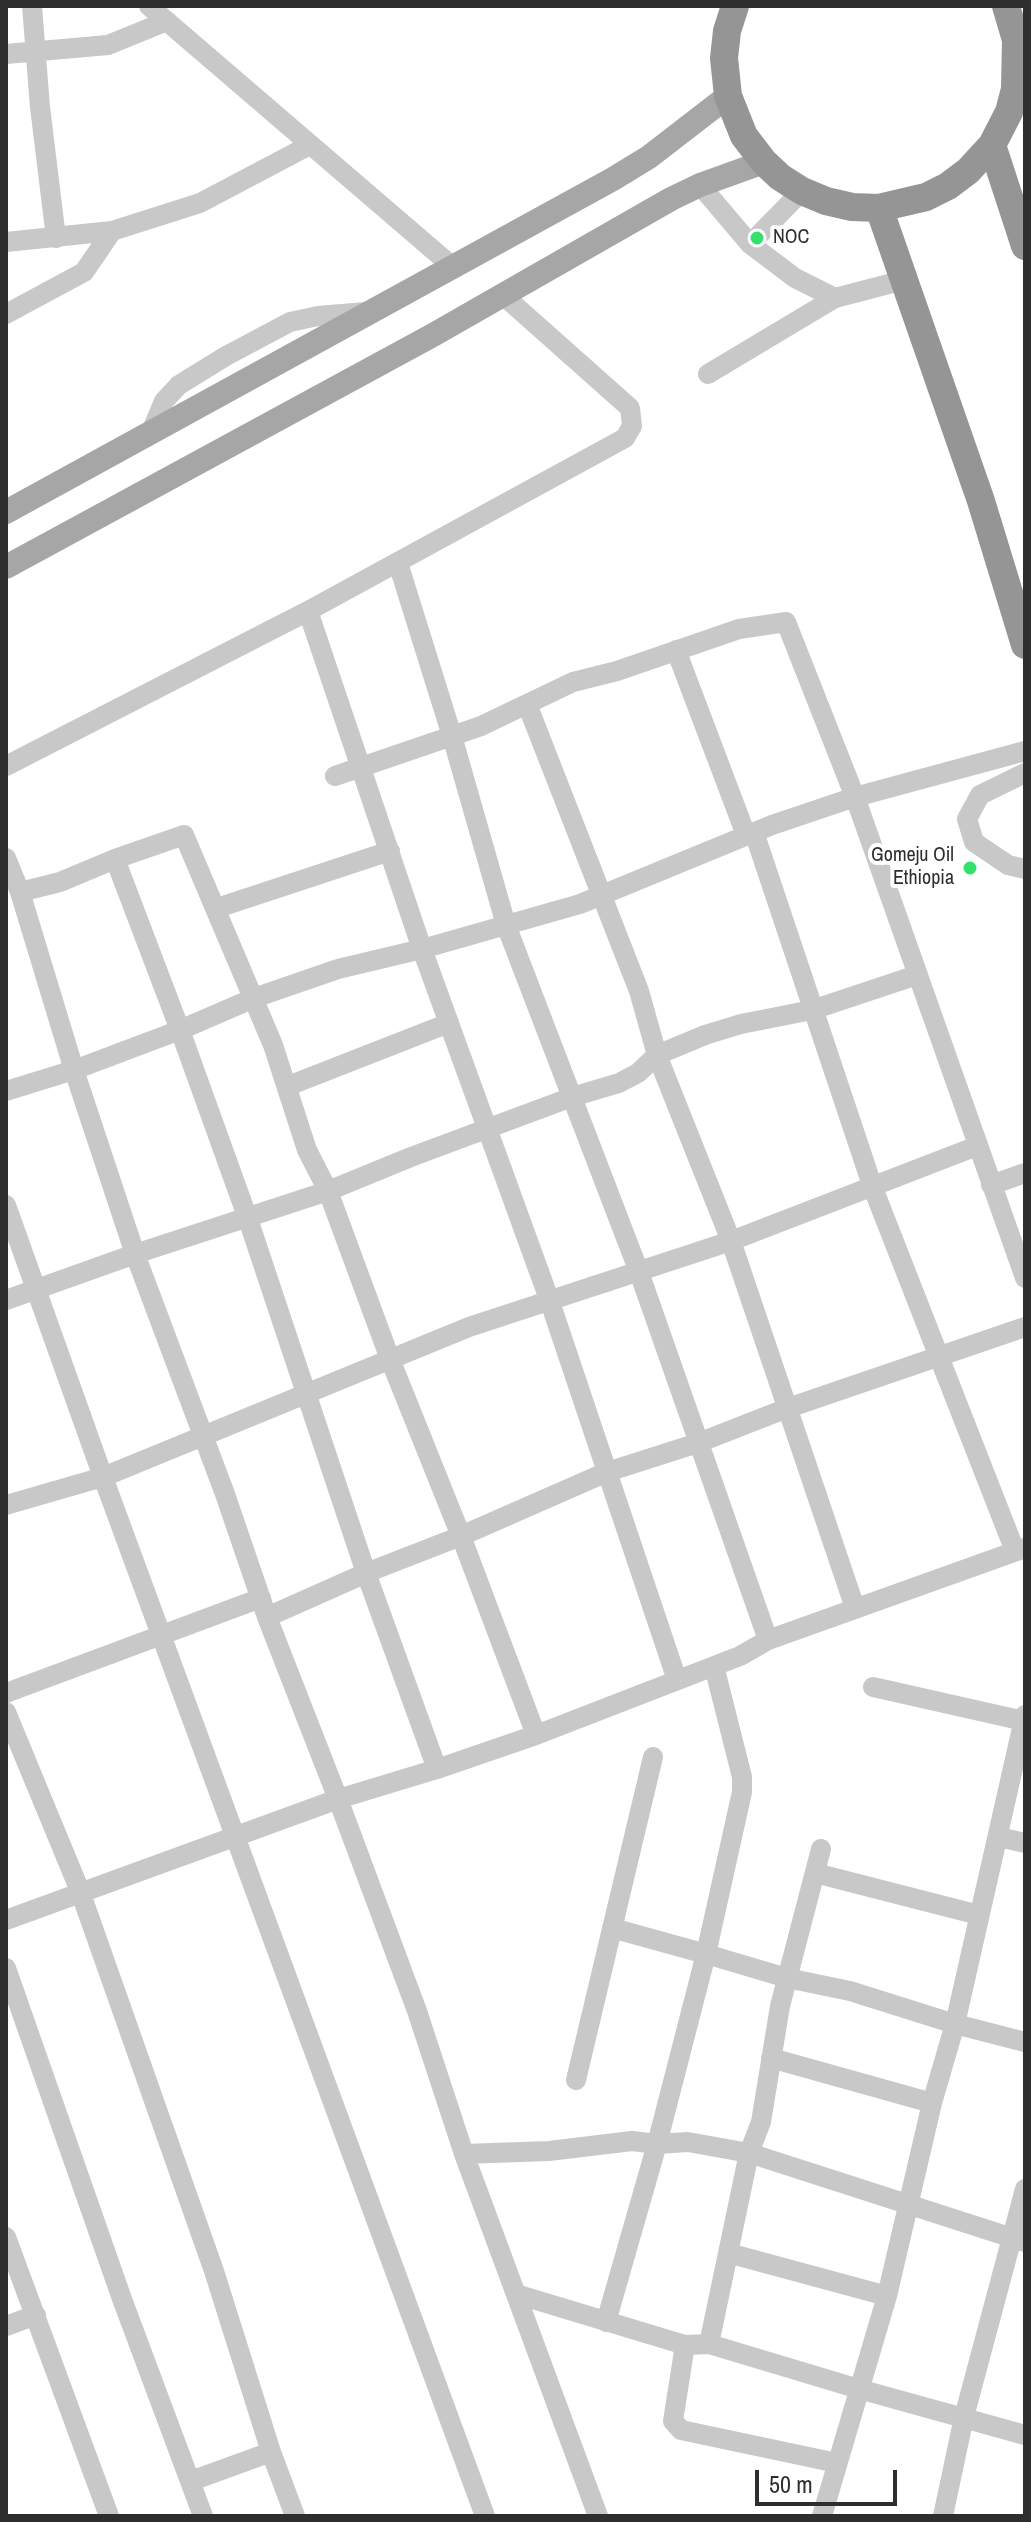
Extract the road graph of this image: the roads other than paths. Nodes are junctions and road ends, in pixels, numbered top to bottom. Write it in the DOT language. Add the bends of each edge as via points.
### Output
graph roads {
  1 [pos="32,6"];
  2 [pos="149,6"];
  3 [pos="735,6"];
  4 [pos="1006,6"];
  5 [pos="167,21"];
  6 [pos="1021,36"];
  7 [pos="35,51"];
  8 [pos="6,54"];
  9 [pos="728,96"];
  10 [pos="992,145"];
  11 [pos="308,146"];
  12 [pos="764,162"];
  13 [pos="700,185"];
  14 [pos="802,191"];
  15 [pos="879,208"];
  16 [pos="112,231"];
  17 [pos="56,238"];
  18 [pos="6,242"];
  19 [pos="750,244"];
  20 [pos="1025,246"];
  21 [pos="453,267"];
  22 [pos="904,280"];
  23 [pos="504,296"];
  24 [pos="835,298"];
  25 [pos="6,314"];
  26 [pos="708,374"];
  27 [pos="6,512"];
  28 [pos="398,563"];
  29 [pos="6,567"];
  30 [pos="308,611"];
  31 [pos="1025,645"];
  32 [pos="676,650"];
  33 [pos="527,704"];
  34 [pos="452,736"];
  35 [pos="1025,751"];
  36 [pos="6,766"];
  37 [pos="362,767"];
  38 [pos="1025,773"];
  39 [pos="335,776"];
  40 [pos="855,797"];
  41 [pos="750,834"];
  42 [pos="390,851"];
  43 [pos="115,859"];
  44 [pos="1025,869"];
  45 [pos="11,876"];
  46 [pos="601,895"];
  47 [pos="217,908"];
  48 [pos="506,925"];
  49 [pos="422,949"];
  50 [pos="917,975"];
  51 [pos="254,998"];
  52 [pos="812,1010"];
  53 [pos="449,1023"];
  54 [pos="180,1030"];
  55 [pos="657,1055"];
  56 [pos="74,1070"];
  57 [pos="288,1086"];
  58 [pos="6,1091"];
  59 [pos="572,1097"];
  60 [pos="487,1131"];
  61 [pos="977,1146"];
  62 [pos="1025,1173"];
  63 [pos="991,1185"];
  64 [pos="873,1188"];
  65 [pos="328,1191"];
  66 [pos="6,1205"];
  67 [pos="248,1219"];
  68 [pos="731,1241"];
  69 [pos="135,1254"];
  70 [pos="639,1272"];
  71 [pos="1025,1278"];
  72 [pos="36,1290"];
  73 [pos="549,1299"];
  74 [pos="6,1300"];
  75 [pos="1025,1327"];
  76 [pos="939,1356"];
  77 [pos="390,1359"];
  78 [pos="307,1392"];
  79 [pos="785,1409"];
  80 [pos="204,1437"];
  81 [pos="698,1443"];
  82 [pos="607,1472"];
  83 [pos="103,1477"];
  84 [pos="6,1505"];
  85 [pos="461,1536"];
  86 [pos="1020,1550"];
  87 [pos="366,1573"];
  88 [pos="264,1608"];
  89 [pos="855,1608"];
  90 [pos="163,1634"];
  91 [pos="768,1640"];
  92 [pos="714,1666"];
  93 [pos="677,1680"];
  94 [pos="873,1687"];
  95 [pos="6,1693"];
  96 [pos="6,1712"];
  97 [pos="1024,1718"];
  98 [pos="536,1735"];
  99 [pos="653,1757"];
  100 [pos="437,1769"];
  101 [pos="338,1799"];
  102 [pos="236,1835"];
  103 [pos="999,1837"];
  104 [pos="1025,1843"];
  105 [pos="821,1849"];
  106 [pos="815,1873"];
  107 [pos="80,1891"];
  108 [pos="979,1915"];
  109 [pos="6,1920"];
  110 [pos="612,1928"];
  111 [pos="706,1954"];
  112 [pos="6,1968"];
  113 [pos="787,1978"];
  114 [pos="955,2024"];
  115 [pos="1025,2042"];
  116 [pos="771,2058"];
  117 [pos="576,2080"];
  118 [pos="932,2103"];
  119 [pos="657,2144"];
  120 [pos="749,2153"];
  121 [pos="464,2154"];
  122 [pos="1025,2189"];
  123 [pos="908,2206"];
  124 [pos="6,2237"];
  125 [pos="1019,2240"];
  126 [pos="728,2253"];
  127 [pos="516,2294"];
  128 [pos="887,2296"];
  129 [pos="36,2315"];
  130 [pos="606,2322"];
  131 [pos="6,2326"];
  132 [pos="709,2344"];
  133 [pos="685,2345"];
  134 [pos="859,2389"];
  135 [pos="964,2417"];
  136 [pos="1025,2435"];
  137 [pos="271,2452"];
  138 [pos="837,2463"];
  139 [pos="191,2481"];
  140 [pos="109,2516"];
  141 [pos="203,2516"];
  142 [pos="295,2516"];
  143 [pos="485,2516"];
  144 [pos="598,2516"];
  145 [pos="822,2516"];
  146 [pos="943,2516"];
  1 -- 7 [label="street"];
  2 -- 5 [label="street"];
  3 -- 9 [label="highway" via="724,58"];
  4 -- 6 [label="highway"];
  5 -- 7 [label="street" via="108,45"];
  5 -- 11 [label="street"];
  6 -- 10 [label="highway" via="1009,112"];
  7 -- 8 [label="street"];
  7 -- 17 [label="street"];
  9 -- 12 [label="highway" via="744,136"];
  9 -- 21 [label="main road" via="649,157"];
  10 -- 15 [label="highway" via="948,186"];
  10 -- 20 [label="highway"];
  11 -- 16 [label="street" via="200,203"];
  11 -- 21 [label="street"];
  12 -- 13 [label="main road"];
  12 -- 14 [label="highway"];
  13 -- 19 [label="street"];
  13 -- 23 [label="main road"];
  14 -- 15 [label="highway" via="852,207"];
  14 -- 19 [label="street"];
  15 -- 22 [label="highway"];
  16 -- 17 [label="street"];
  16 -- 25 [label="street" via="84,272"];
  17 -- 18 [label="street"];
  19 -- 24 [label="street" via="795,278"];
  21 -- 27 [label="main road"];
  22 -- 24 [label="street"];
  22 -- 31 [label="highway"];
  23 -- 28 [label="street" via="630,408 632,426 625,438"];
  23 -- 29 [label="main road"];
  24 -- 26 [label="street"];
  28 -- 30 [label="street"];
  28 -- 34 [label="street"];
  30 -- 36 [label="street"];
  30 -- 37 [label="street"];
  32 -- 33 [label="street" via="573,682"];
  32 -- 40 [label="street" via="739,629 786,622"];
  32 -- 41 [label="street"];
  33 -- 34 [label="street"];
  33 -- 46 [label="street"];
  34 -- 37 [label="street"];
  34 -- 48 [label="street"];
  35 -- 40 [label="street"];
  37 -- 39 [label="street"];
  37 -- 42 [label="street"];
  38 -- 44 [label="street" via="980,795 967,819 974,842 1008,865"];
  40 -- 41 [label="street"];
  40 -- 50 [label="street"];
  41 -- 46 [label="street"];
  41 -- 52 [label="street"];
  42 -- 47 [label="street"];
  42 -- 49 [label="street"];
  43 -- 45 [label="street" via="60,882"];
  43 -- 47 [label="street" via="184,835"];
  43 -- 54 [label="street"];
  45 -- 56 [label="street"];
  46 -- 48 [label="street"];
  46 -- 55 [label="street" via="639,991"];
  47 -- 51 [label="street"];
  48 -- 49 [label="street"];
  48 -- 59 [label="street"];
  49 -- 51 [label="street" via="338,969"];
  49 -- 53 [label="street"];
  50 -- 52 [label="street"];
  50 -- 61 [label="street"];
  51 -- 54 [label="street"];
  51 -- 57 [label="street"];
  52 -- 55 [label="street" via="717,1031"];
  52 -- 64 [label="street"];
  53 -- 57 [label="street"];
  53 -- 60 [label="street"];
  54 -- 56 [label="street"];
  54 -- 67 [label="street"];
  55 -- 59 [label="street" via="629,1078"];
  55 -- 68 [label="street"];
  56 -- 58 [label="street"];
  56 -- 69 [label="street"];
  57 -- 65 [label="street" via="307,1150"];
  59 -- 60 [label="street"];
  59 -- 70 [label="street"];
  60 -- 65 [label="street"];
  60 -- 73 [label="street"];
  61 -- 63 [label="street"];
  61 -- 64 [label="street"];
  62 -- 63 [label="street"];
  63 -- 71 [label="street"];
  64 -- 68 [label="street"];
  64 -- 76 [label="street"];
  65 -- 67 [label="street"];
  65 -- 77 [label="street"];
  66 -- 72 [label="street"];
  67 -- 69 [label="street"];
  67 -- 78 [label="street"];
  68 -- 70 [label="street"];
  68 -- 79 [label="street"];
  69 -- 72 [label="street"];
  69 -- 80 [label="street"];
  70 -- 73 [label="street"];
  70 -- 81 [label="street"];
  72 -- 74 [label="street"];
  72 -- 83 [label="street"];
  73 -- 77 [label="street"];
  73 -- 82 [label="street"];
  75 -- 76 [label="street"];
  76 -- 79 [label="street"];
  76 -- 86 [label="street"];
  77 -- 78 [label="street"];
  77 -- 85 [label="street"];
  78 -- 80 [label="street"];
  78 -- 87 [label="street"];
  79 -- 81 [label="street"];
  79 -- 89 [label="street"];
  80 -- 83 [label="street"];
  80 -- 88 [label="street"];
  81 -- 82 [label="street"];
  81 -- 91 [label="street"];
  82 -- 85 [label="street"];
  82 -- 93 [label="street"];
  83 -- 84 [label="street"];
  83 -- 90 [label="street"];
  85 -- 87 [label="street"];
  85 -- 98 [label="street"];
  86 -- 89 [label="street"];
  87 -- 88 [label="street"];
  87 -- 100 [label="street"];
  88 -- 90 [label="street"];
  88 -- 101 [label="street"];
  89 -- 91 [label="street"];
  90 -- 95 [label="street"];
  90 -- 102 [label="street"];
  91 -- 92 [label="street"];
  92 -- 93 [label="street"];
  92 -- 111 [label="street" via="742,1792"];
  93 -- 98 [label="street"];
  94 -- 97 [label="street"];
  96 -- 107 [label="street"];
  97 -- 103 [label="street"];
  98 -- 100 [label="street"];
  99 -- 110 [label="street"];
  100 -- 101 [label="street"];
  101 -- 102 [label="street"];
  101 -- 121 [label="street"];
  102 -- 107 [label="street"];
  102 -- 143 [label="street"];
  103 -- 104 [label="street"];
  103 -- 108 [label="street"];
  105 -- 106 [label="street"];
  106 -- 108 [label="street"];
  106 -- 113 [label="street"];
  107 -- 109 [label="street"];
  107 -- 137 [label="street" via="214,2271"];
  108 -- 114 [label="street"];
  110 -- 111 [label="street"];
  110 -- 117 [label="street"];
  111 -- 113 [label="street"];
  111 -- 119 [label="street"];
  112 -- 139 [label="street"];
  113 -- 114 [label="street" via="850,1991"];
  113 -- 116 [label="street"];
  114 -- 115 [label="street"];
  114 -- 118 [label="street"];
  116 -- 118 [label="street"];
  116 -- 120 [label="street" via="761,2122"];
  118 -- 123 [label="street"];
  119 -- 120 [label="street" via="688,2142"];
  119 -- 121 [label="street" via="632,2141"];
  119 -- 130 [label="street"];
  120 -- 123 [label="street"];
  120 -- 126 [label="street"];
  121 -- 127 [label="street"];
  122 -- 125 [label="street"];
  123 -- 125 [label="street"];
  123 -- 128 [label="street"];
  124 -- 129 [label="street"];
  125 -- 135 [label="street"];
  126 -- 128 [label="street"];
  126 -- 132 [label="street"];
  127 -- 130 [label="street"];
  127 -- 144 [label="street"];
  128 -- 134 [label="street"];
  129 -- 131 [label="street"];
  129 -- 140 [label="street"];
  130 -- 133 [label="street"];
  132 -- 133 [label="street"];
  132 -- 134 [label="street"];
  133 -- 138 [label="street" via="673,2421 681,2430"];
  134 -- 135 [label="street"];
  134 -- 138 [label="street"];
  135 -- 136 [label="street"];
  135 -- 146 [label="street"];
  137 -- 139 [label="street"];
  137 -- 142 [label="street"];
  138 -- 145 [label="street"];
  139 -- 141 [label="street"];
}
